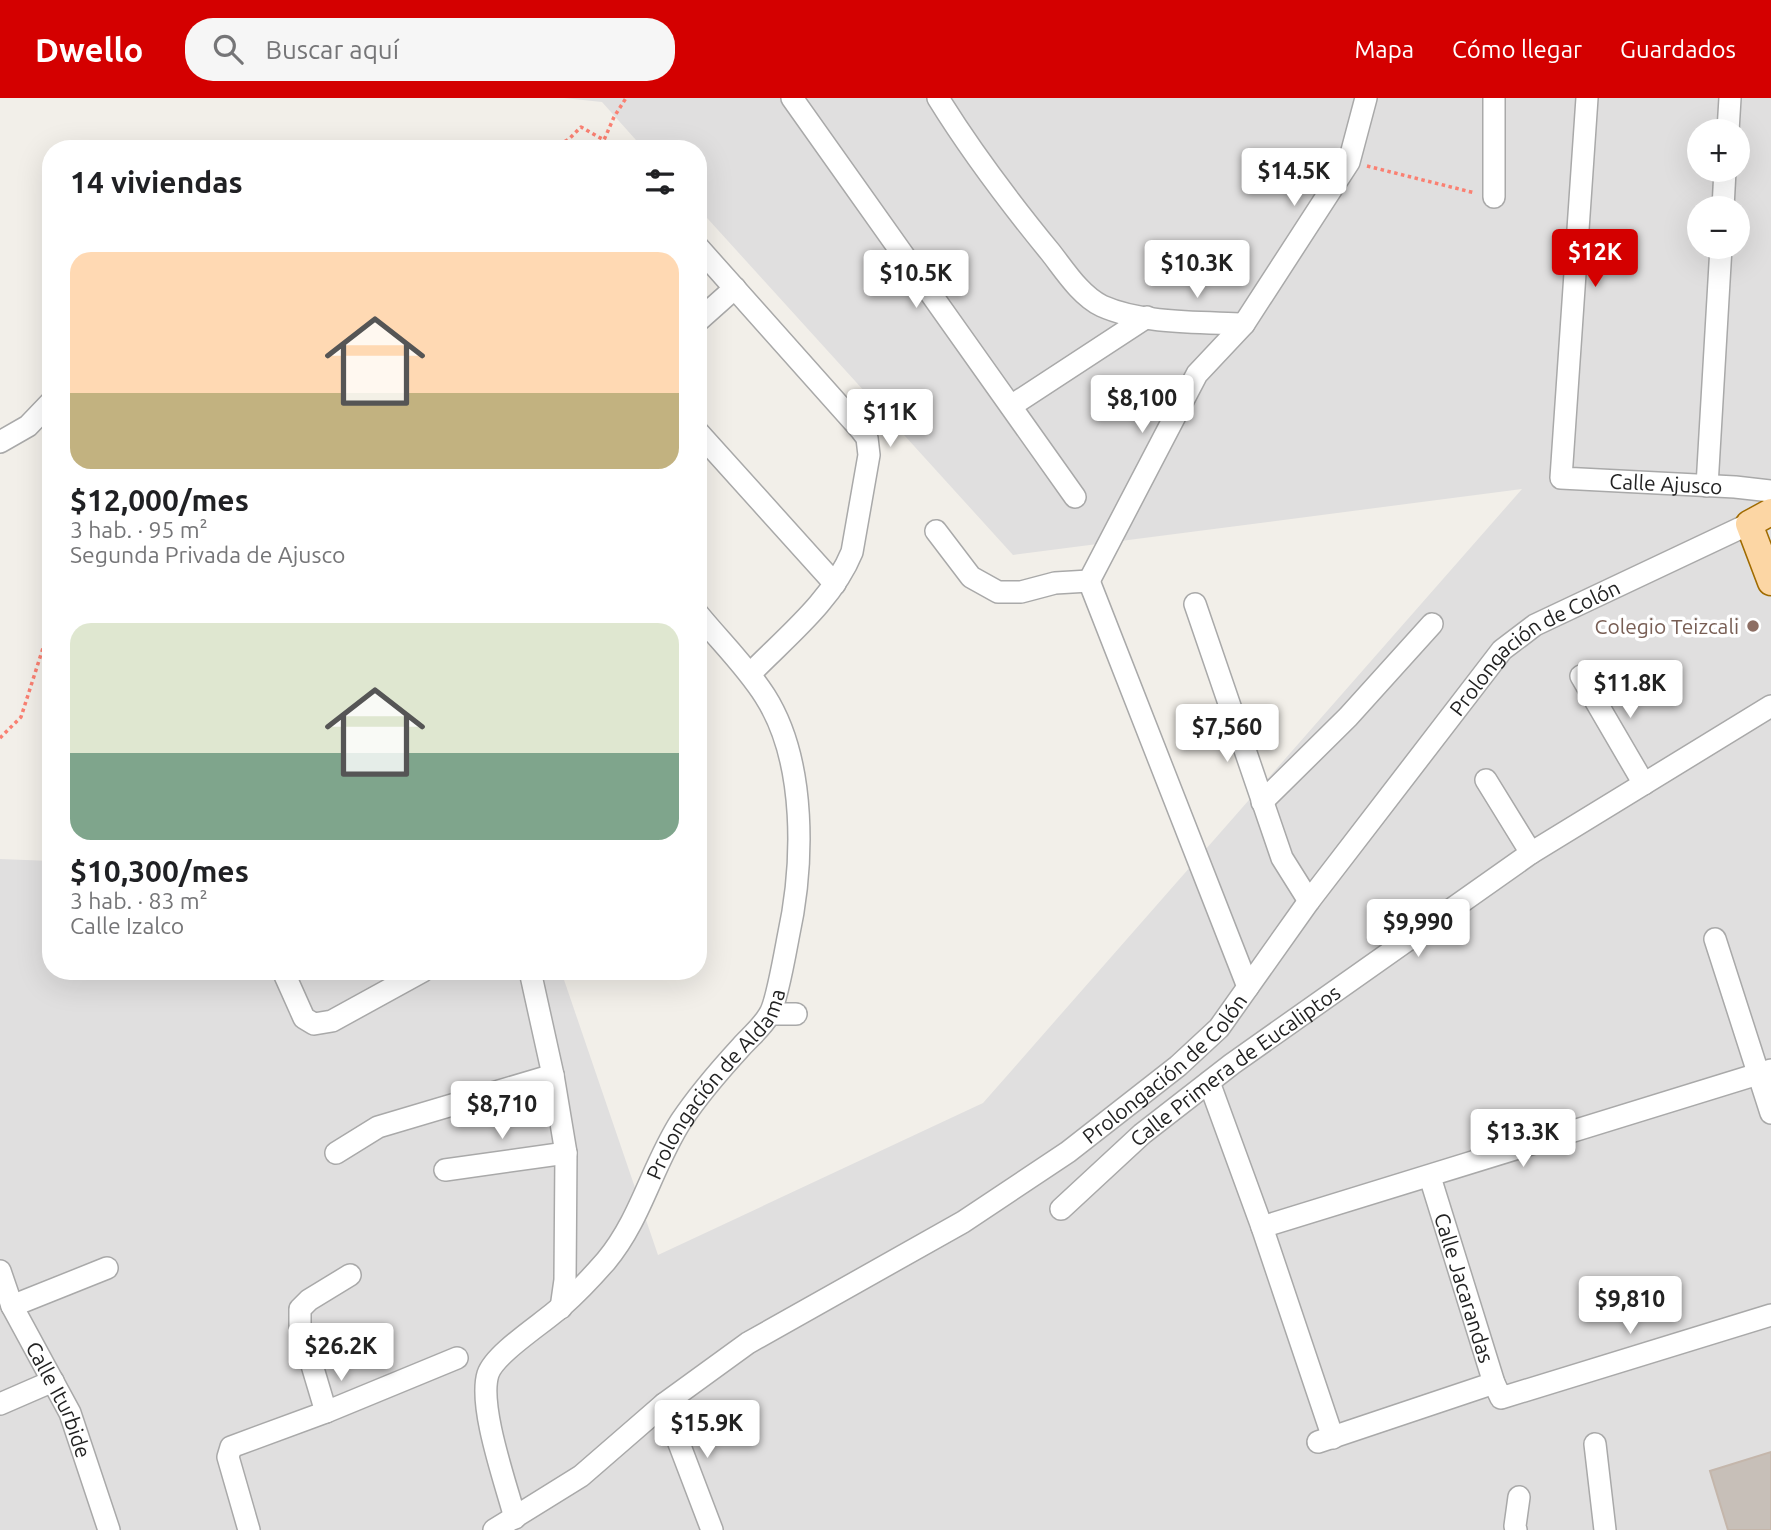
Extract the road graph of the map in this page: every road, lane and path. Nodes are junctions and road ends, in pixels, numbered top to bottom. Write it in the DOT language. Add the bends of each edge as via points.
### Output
graph roads {
  1 [pos="626,98"];
  2 [pos="792,98"];
  3 [pos="937,98"];
  4 [pos="1366,98"];
  5 [pos="1494,98"];
  6 [pos="1587,98"];
  7 [pos="1730,98"];
  8 [pos="1729,119"];
  9 [pos="568,140"];
  10 [pos="604,140"];
  11 [pos="1349,162"];
  12 [pos="1494,197"];
  13 [pos="707,257"];
  14 [pos="1720,259"];
  15 [pos="735,288"];
  16 [pos="707,313"];
  17 [pos="1147,317"];
  18 [pos="1244,324"];
  19 [pos="1011,406"];
  20 [pos="42,411"];
  21 [pos="0,442"];
  22 [pos="707,442"];
  23 [pos="1707,485"];
  24 [pos="1771,491"];
  25 [pos="1075,497"];
  26 [pos="1760,518"];
  27 [pos="936,530"];
  28 [pos="1089,581"];
  29 [pos="1771,582"];
  30 [pos="835,584"];
  31 [pos="1195,604"];
  32 [pos="707,624"];
  33 [pos="1432,624"];
  34 [pos="42,651"];
  35 [pos="750,674"];
  36 [pos="1581,676"];
  37 [pos="1771,706"];
  38 [pos="0,738"];
  39 [pos="1486,780"];
  40 [pos="1644,785"];
  41 [pos="1262,802"];
  42 [pos="1531,853"];
  43 [pos="1309,901"];
  44 [pos="1715,939"];
  45 [pos="287,980"];
  46 [pos="407,980"];
  47 [pos="532,980"];
  48 [pos="1248,986"];
  49 [pos="771,1014"];
  50 [pos="796,1014"];
  51 [pos="1765,1072"];
  52 [pos="553,1075"];
  53 [pos="1209,1082"];
  54 [pos="1771,1113"];
  55 [pos="336,1153"];
  56 [pos="566,1153"];
  57 [pos="445,1170"];
  58 [pos="1430,1177"];
  59 [pos="1061,1209"];
  60 [pos="1262,1227"];
  61 [pos="107,1268"];
  62 [pos="0,1271"];
  63 [pos="350,1275"];
  64 [pos="12,1306"];
  65 [pos="561,1308"];
  66 [pos="1771,1315"];
  67 [pos="457,1358"];
  68 [pos="53,1381"];
  69 [pos="1498,1390"];
  70 [pos="0,1404"];
  71 [pos="664,1404"];
  72 [pos="326,1412"];
  73 [pos="1595,1444"];
  74 [pos="1518,1497"];
  75 [pos="506,1526"];
  76 [pos="108,1530"];
  77 [pos="249,1530"];
  78 [pos="712,1530"];
  79 [pos="1516,1530"];
  80 [pos="1605,1530"];
  1 -- 10 [label="path"];
  2 -- 19 [label="street"];
  3 -- 17 [label="street" via="1011,204 1077,285 1105,307"];
  4 -- 11 [label="street"];
  5 -- 12 [label="street"];
  6 -- 23 [label="street, Calle Ajusco" via="1561,478"];
  7 -- 8 [label="street"];
  9 -- 10 [label="path" via="580,127"];
  11 -- 12 [label="path"];
  11 -- 18 [label="street"];
  13 -- 15 [label="street"];
  14 -- 23 [label="street"];
  15 -- 16 [label="street"];
  15 -- 30 [label="street" via="867,438 869,455 852,552"];
  17 -- 18 [label="street"];
  17 -- 19 [label="street"];
  18 -- 28 [label="street" via="1198,374"];
  19 -- 25 [label="street"];
  20 -- 21 [label="street" via="28,426"];
  22 -- 30 [label="street"];
  23 -- 24 [label="street, Calle Ajusco"];
  26 -- 29 [label="main road"];
  26 -- 43 [label="street, Prolongación de Colón" via="1535,625 1502,650"];
  27 -- 28 [label="street" via="971,577 998,592"];
  28 -- 48 [label="street"];
  30 -- 35 [label="street"];
  31 -- 41 [label="street"];
  32 -- 35 [label="street, Prolongación de Aldama"];
  33 -- 41 [label="street"];
  34 -- 38 [label="path" via="21,717"];
  35 -- 49 [label="street, Prolongación de Aldama" via="781,728 797,814 796,900"];
  36 -- 40 [label="street"];
  37 -- 40 [label="street, Calle Primera de Eucaliptos"];
  39 -- 42 [label="street"];
  40 -- 42 [label="street, Calle Primera de Eucaliptos"];
  41 -- 43 [label="street" via="1282,858"];
  42 -- 53 [label="street, Calle Primera de Eucaliptos"];
  43 -- 48 [label="street, Prolongación de Colón"];
  44 -- 51 [label="street"];
  45 -- 46 [label="street" via="304,1018 314,1024 332,1021"];
  47 -- 52 [label="street"];
  48 -- 71 [label="street, Prolongación de Colón" via="1219,1028 1178,1066 1068,1152 963,1222 748,1343"];
  49 -- 50 [label="street"];
  49 -- 65 [label="street, Prolongación de Aldama" via="701,1091 666,1148 622,1240"];
  51 -- 54 [label="street"];
  51 -- 58 [label="street"];
  52 -- 55 [label="street" via="378,1127"];
  52 -- 56 [label="street"];
  53 -- 59 [label="street, Calle Primera de Eucaliptos" via="1142,1134"];
  53 -- 60 [label="street"];
  56 -- 57 [label="street"];
  56 -- 65 [label="street"];
  58 -- 60 [label="street"];
  58 -- 69 [label="street, Calle Jacarandas"];
  60 -- 69 [label="street" via="1326,1440"];
  61 -- 64 [label="street"];
  62 -- 64 [label="street, Calle Iturbide"];
  63 -- 72 [label="street" via="300,1309 300,1325"];
  64 -- 68 [label="street, Calle Iturbide"];
  65 -- 75 [label="street, Prolongación de Aldama" via="496,1361 487,1376"];
  66 -- 69 [label="street"];
  67 -- 72 [label="street"];
  68 -- 70 [label="street"];
  68 -- 76 [label="street, Calle Iturbide" via="70,1413"];
  71 -- 75 [label="street, Prolongación de Colón" via="581,1476"];
  71 -- 78 [label="street"];
  72 -- 77 [label="street" via="231,1447 228,1457"];
  73 -- 80 [label="street"];
  74 -- 79 [label="street"];
}
